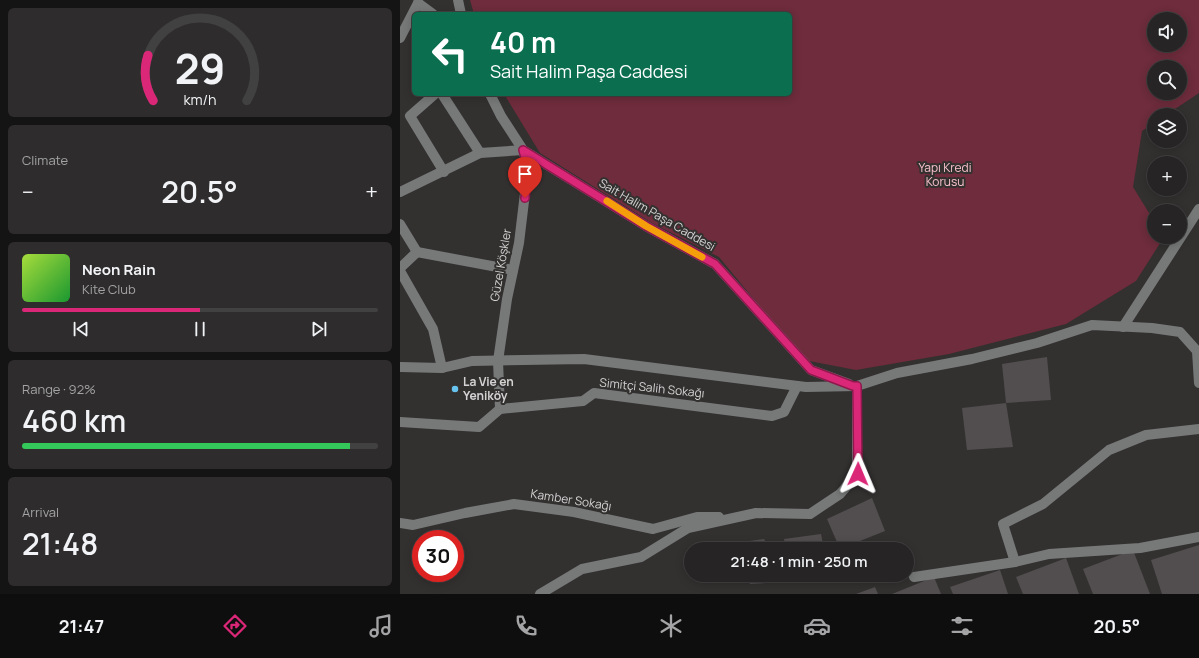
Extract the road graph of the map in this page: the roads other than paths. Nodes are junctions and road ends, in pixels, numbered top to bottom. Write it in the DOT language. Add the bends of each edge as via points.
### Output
graph roads {
  1 [pos="458,0"];
  2 [pos="418,2"];
  3 [pos="413,12"];
  4 [pos="430,12"];
  5 [pos="461,12"];
  6 [pos="412,14"];
  7 [pos="400,38"];
  8 [pos="433,96"];
  9 [pos="443,96"];
  10 [pos="491,96"];
  11 [pos="523,150"];
  12 [pos="480,153"];
  13 [pos="444,172"];
  14 [pos="400,192"];
  15 [pos="1199,209"];
  16 [pos="400,224"];
  17 [pos="417,252"];
  18 [pos="400,268"];
  19 [pos="513,270"];
  20 [pos="400,271"];
  21 [pos="1123,327"];
  22 [pos="1198,351"];
  23 [pos="498,360"];
  24 [pos="400,367"];
  25 [pos="442,368"];
  26 [pos="1199,383"];
  27 [pos="797,386"];
  28 [pos="855,386"];
  29 [pos="500,408"];
  30 [pos="400,422"];
  31 [pos="1199,429"];
  32 [pos="737,517"];
  33 [pos="400,523"];
  34 [pos="1199,537"];
  35 [pos="1015,562"];
  36 [pos="914,578"];
  37 [pos="540,594"];
  1 -- 5 [label="street"];
  2 -- 3 [label="street"];
  2 -- 4 [label="street"];
  6 -- 7 [label="street"];
  8 -- 13 [label="street" via="410,116"];
  9 -- 12 [label="street"];
  10 -- 11 [label="street, Sait Halim Paşa Caddesi"];
  11 -- 12 [label="street"];
  11 -- 19 [label="street, Güzel Köşkler" via="528,168 519,243"];
  11 -- 28 [label="street, Sait Halim Paşa Caddesi" via="646,226 715,264 811,370"];
  12 -- 13 [label="street"];
  13 -- 14 [label="street"];
  15 -- 21 [label="street"];
  16 -- 17 [label="street"];
  17 -- 18 [label="street"];
  17 -- 19 [label="street"];
  19 -- 23 [label="street, Güzel Köşkler"];
  20 -- 25 [label="street" via="433,329"];
  21 -- 22 [label="street" via="1180,332"];
  21 -- 28 [label="street" via="1092,325 1037,343 972,359 897,373"];
  22 -- 26 [label="street"];
  23 -- 25 [label="street" via="472,361"];
  23 -- 27 [label="street" via="584,359"];
  23 -- 29 [label="street, Güzel Köşkler"];
  24 -- 25 [label="street"];
  27 -- 28 [label="street"];
  27 -- 29 [label="street, Simitçi Salih Sokağı" via="784,412 772,416 594,393 583,401"];
  28 -- 32 [label="street" via="858,474 840,494 810,514 756,513"];
  29 -- 30 [label="street" via="479,427"];
  31 -- 35 [label="street" via="1146,435 1109,450 1043,504 1003,524"];
  32 -- 33 [label="street, Kamber Sokağı" via="697,517 653,529 574,512 514,504 413,525"];
  32 -- 37 [label="street" via="688,528 641,557 582,569"];
  34 -- 35 [label="street" via="1140,548 1049,554"];
  35 -- 36 [label="street"];
}
